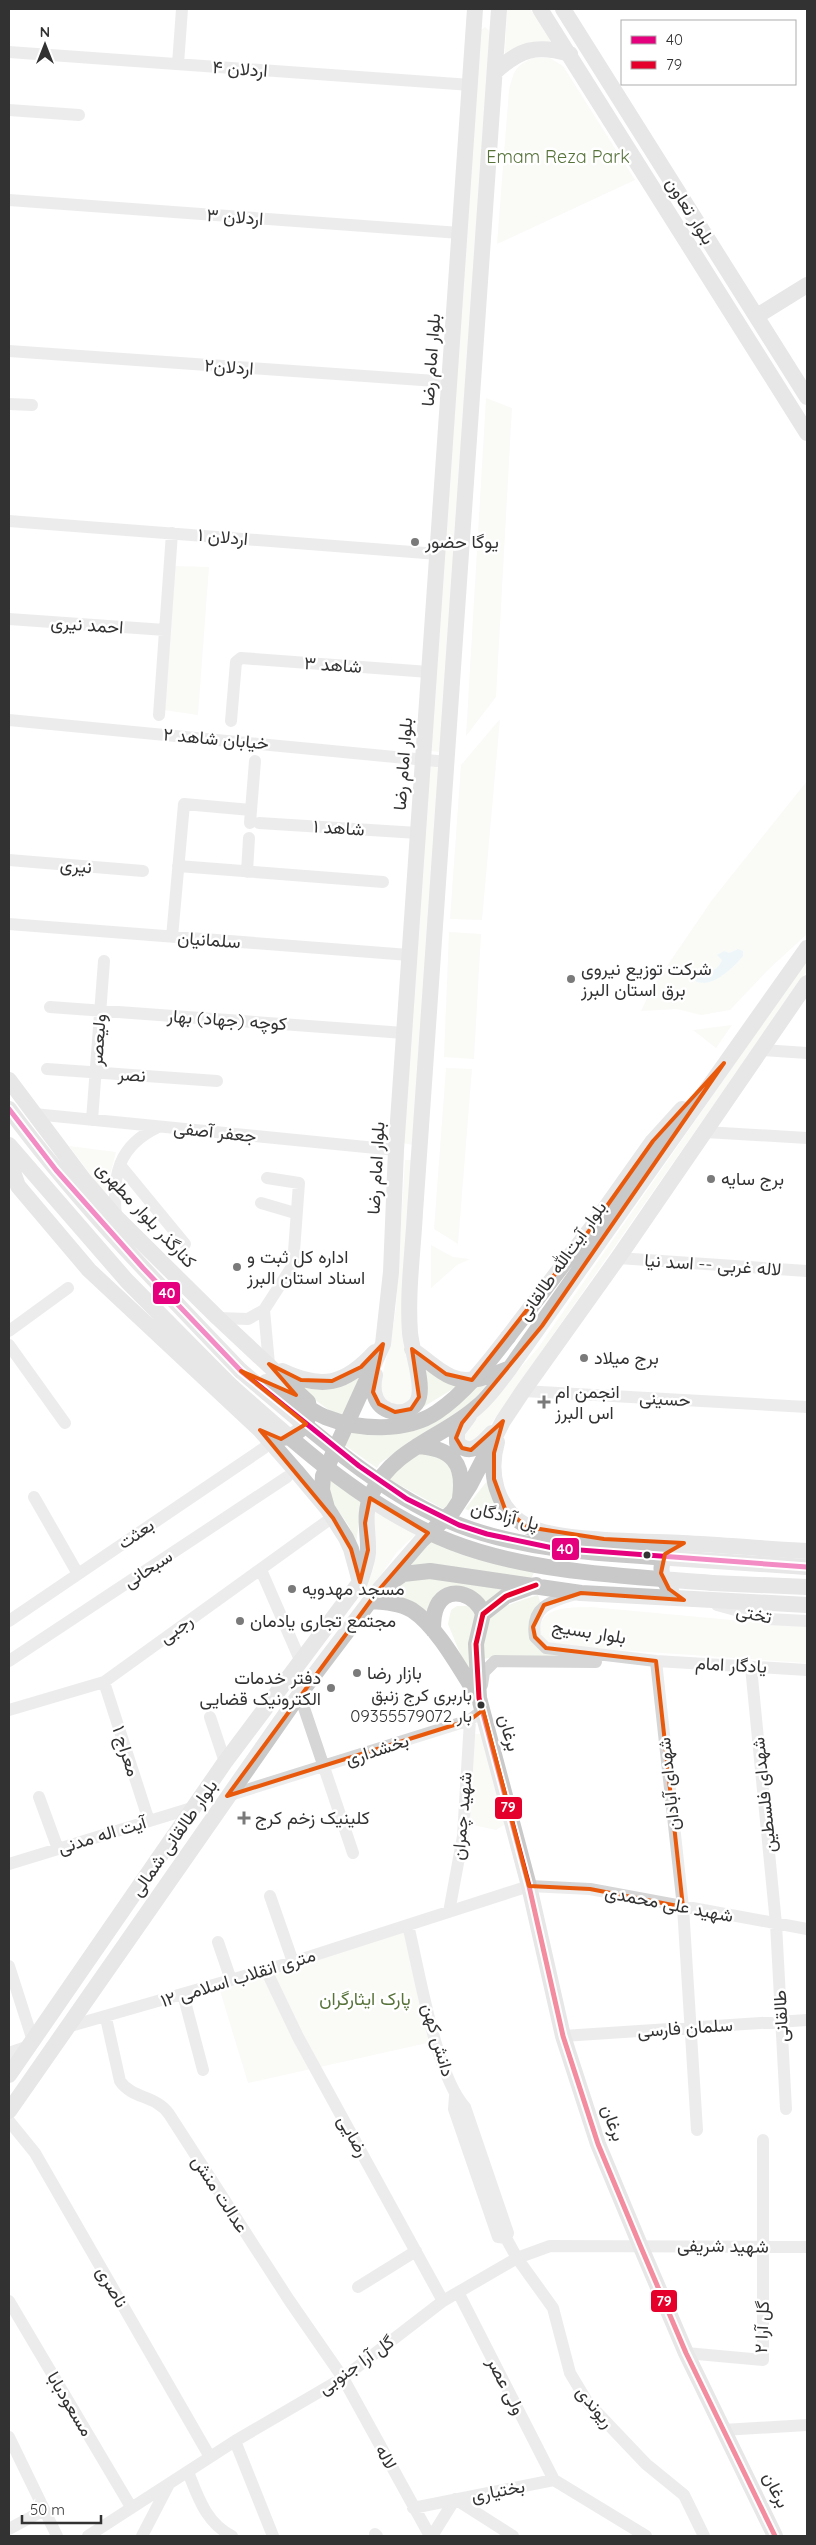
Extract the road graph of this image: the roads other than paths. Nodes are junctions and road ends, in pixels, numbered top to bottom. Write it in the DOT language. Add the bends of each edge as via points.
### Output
graph roads {
  1 [pos="182,9"];
  2 [pos="500,9"];
  3 [pos="540,9"];
  4 [pos="563,9"];
  5 [pos="475,17"];
  6 [pos="499,26"];
  7 [pos="9,52"];
  8 [pos="570,54"];
  9 [pos="178,64"];
  10 [pos="495,72"];
  11 [pos="471,85"];
  12 [pos="9,110"];
  13 [pos="79,115"];
  14 [pos="635,123"];
  15 [pos="619,133"];
  16 [pos="9,200"];
  17 [pos="460,233"];
  18 [pos="807,285"];
  19 [pos="757,316"];
  20 [pos="9,351"];
  21 [pos="450,382"];
  22 [pos="807,397"];
  23 [pos="9,404"];
  24 [pos="32,405"];
  25 [pos="807,433"];
  26 [pos="9,521"];
  27 [pos="172,534"];
  28 [pos="438,554"];
  29 [pos="9,619"];
  30 [pos="165,630"];
  31 [pos="429,672"];
  32 [pos="159,715"];
  33 [pos="9,720"];
  34 [pos="231,721"];
  35 [pos="424,759"];
  36 [pos="255,761"];
  37 [pos="447,762"];
  38 [pos="251,810"];
  39 [pos="418,833"];
  40 [pos="250,838"];
  41 [pos="9,860"];
  42 [pos="178,866"];
  43 [pos="143,871"];
  44 [pos="247,872"];
  45 [pos="383,882"];
  46 [pos="9,924"];
  47 [pos="172,937"];
  48 [pos="807,948"];
  49 [pos="409,955"];
  50 [pos="104,961"];
  51 [pos="807,983"];
  52 [pos="50,1007"];
  53 [pos="100,1011"];
  54 [pos="404,1034"];
  55 [pos="762,1050"];
  56 [pos="807,1053"];
  57 [pos="724,1063"];
  58 [pos="47,1069"];
  59 [pos="96,1072"];
  60 [pos="9,1080"];
  61 [pos="217,1081"];
  62 [pos="9,1109"];
  63 [pos="34,1114"];
  64 [pos="92,1120"];
  65 [pos="158,1127"];
  66 [pos="706,1132"];
  67 [pos="807,1138"];
  68 [pos="9,1145"];
  69 [pos="396,1150"];
  70 [pos="9,1160"];
  71 [pos="120,1165"];
  72 [pos="267,1178"];
  73 [pos="262,1204"];
  74 [pos="296,1213"];
  75 [pos="116,1217"];
  76 [pos="185,1244"];
  77 [pos="618,1258"];
  78 [pos="807,1271"];
  79 [pos="68,1288"];
  80 [pos="264,1310"];
  81 [pos="218,1318"];
  82 [pos="9,1331"];
  83 [pos="383,1344"];
  84 [pos="9,1345"];
  85 [pos="412,1349"];
  86 [pos="269,1364"];
  87 [pos="510,1368"];
  88 [pos="241,1371"];
  89 [pos="523,1391"];
  90 [pos="478,1407"];
  91 [pos="807,1407"];
  92 [pos="503,1421"];
  93 [pos="65,1423"];
  94 [pos="260,1430"];
  95 [pos="417,1446"];
  96 [pos="264,1448"];
  97 [pos="287,1477"];
  98 [pos="34,1497"];
  99 [pos="460,1500"];
  100 [pos="328,1514"];
  101 [pos="604,1539"];
  102 [pos="684,1543"];
  103 [pos="807,1551"];
  104 [pos="807,1567"];
  105 [pos="261,1570"];
  106 [pos="78,1574"];
  107 [pos="360,1582"];
  108 [pos="536,1585"];
  109 [pos="807,1587"];
  110 [pos="589,1594"];
  111 [pos="374,1597"];
  112 [pos="684,1600"];
  113 [pos="702,1600"];
  114 [pos="807,1605"];
  115 [pos="483,1614"];
  116 [pos="9,1621"];
  117 [pos="807,1621"];
  118 [pos="433,1630"];
  119 [pos="9,1661"];
  120 [pos="656,1661"];
  121 [pos="301,1662"];
  122 [pos="751,1667"];
  123 [pos="807,1670"];
  124 [pos="104,1682"];
  125 [pos="302,1702"];
  126 [pos="11,1706"];
  127 [pos="477,1709"];
  128 [pos="210,1717"];
  129 [pos="225,1762"];
  130 [pos="325,1766"];
  131 [pos="227,1796"];
  132 [pos="39,1797"];
  133 [pos="195,1807"];
  134 [pos="149,1821"];
  135 [pos="58,1849"];
  136 [pos="353,1853"];
  137 [pos="9,1864"];
  138 [pos="529,1886"];
  139 [pos="270,1896"];
  140 [pos="682,1907"];
  141 [pos="449,1912"];
  142 [pos="776,1924"];
  143 [pos="408,1925"];
  144 [pos="807,1929"];
  145 [pos="218,1942"];
  146 [pos="294,1962"];
  147 [pos="9,1966"];
  148 [pos="266,1970"];
  149 [pos="230,1980"];
  150 [pos="183,1994"];
  151 [pos="106,2018"];
  152 [pos="807,2020"];
  153 [pos="781,2022"];
  154 [pos="67,2027"];
  155 [pos="690,2028"];
  156 [pos="563,2036"];
  157 [pos="31,2044"];
  158 [pos="9,2053"];
  159 [pos="203,2070"];
  160 [pos="9,2075"];
  161 [pos="786,2109"];
  162 [pos="9,2111"];
  163 [pos="9,2121"];
  164 [pos="697,2130"];
  165 [pos="763,2140"];
  166 [pos="640,2245"];
  167 [pos="763,2247"];
  168 [pos="807,2247"];
  169 [pos="416,2251"];
  170 [pos="517,2258"];
  171 [pos="358,2287"];
  172 [pos="458,2292"];
  173 [pos="9,2301"];
  174 [pos="443,2301"];
  175 [pos="686,2353"];
  176 [pos="343,2378"];
  177 [pos="807,2425"];
  178 [pos="723,2430"];
  179 [pos="9,2437"];
  180 [pos="235,2441"];
  181 [pos="12,2453"];
  182 [pos="210,2457"];
  183 [pos="188,2472"];
  184 [pos="554,2480"];
  185 [pos="169,2484"];
  186 [pos="456,2500"];
  187 [pos="130,2507"];
  188 [pos="413,2508"];
  189 [pos="44,2510"];
  190 [pos="9,2529"];
  191 [pos="57,2536"];
  192 [pos="88,2536"];
  193 [pos="142,2536"];
  194 [pos="232,2536"];
  195 [pos="273,2536"];
  196 [pos="431,2536"];
  197 [pos="513,2536"];
  198 [pos="646,2536"];
  199 [pos="704,2536"];
  200 [pos="775,2536"];
  1 -- 9 [label="street"];
  2 -- 6 [label="main road"];
  3 -- 8 [label="main road, بلوار تعاون"];
  4 -- 14 [label="main road, بلوار تعاون"];
  5 -- 6 [label="main road"];
  5 -- 11 [label="main road, بلوار امام رضا"];
  6 -- 10 [label="main road"];
  7 -- 9 [label="street, اردلان ۴"];
  8 -- 10 [label="main road" via="550,48 529,50 510,58"];
  8 -- 15 [label="main road, بلوار تعاون"];
  9 -- 11 [label="street, اردلان ۴"];
  10 -- 37 [label="main road"];
  11 -- 17 [label="main road, بلوار امام رضا"];
  12 -- 13 [label="street"];
  14 -- 15 [label="main road"];
  14 -- 19 [label="main road, بلوار تعاون"];
  15 -- 25 [label="main road, بلوار تعاون"];
  16 -- 17 [label="street, اردلان ۳"];
  17 -- 21 [label="main road, بلوار امام رضا"];
  18 -- 19 [label="main road"];
  19 -- 22 [label="main road, بلوار تعاون"];
  20 -- 21 [label="street, اردلان۲"];
  21 -- 28 [label="main road, بلوار امام رضا"];
  23 -- 24 [label="street"];
  26 -- 27 [label="street, اردلان ۱"];
  27 -- 28 [label="street, اردلان ۱"];
  27 -- 30 [label="street"];
  28 -- 31 [label="main road, بلوار امام رضا"];
  29 -- 30 [label="street, احمد نیری"];
  30 -- 32 [label="street"];
  31 -- 34 [label="street, شاهد ۳" via="237,659"];
  31 -- 35 [label="main road, بلوار امام رضا"];
  33 -- 35 [label="street, خیابان شاهد ۲"];
  35 -- 37 [label="street, خیابان شاهد ۲"];
  35 -- 39 [label="main road, بلوار امام رضا"];
  36 -- 38 [label="street"];
  37 -- 85 [label="main road" via="415,1212 410,1308"];
  38 -- 39 [label="street, شاهد ۱" via="255,823"];
  38 -- 42 [label="street" via="184,804"];
  39 -- 49 [label="main road, بلوار امام رضا"];
  40 -- 44 [label="street"];
  41 -- 43 [label="street, نیری"];
  42 -- 44 [label="street"];
  42 -- 47 [label="street"];
  44 -- 45 [label="street"];
  46 -- 47 [label="street, سلمانیان"];
  47 -- 49 [label="street, سلمانیان"];
  48 -- 57 [label="main road, بلوار آیت‌الله طالقانی"];
  49 -- 54 [label="main road, بلوار امام رضا"];
  50 -- 53 [label="street, ولیعصر"];
  51 -- 55 [label="main road"];
  52 -- 53 [label="street, کوچه (جهاد) بهار"];
  53 -- 54 [label="street, کوچه (جهاد) بهار"];
  53 -- 59 [label="street, ولیعصر"];
  54 -- 69 [label="main road, بلوار امام رضا"];
  55 -- 56 [label="street"];
  55 -- 66 [label="main road"];
  57 -- 87 [label="main road, بلوار آیت‌الله طالقانی"];
  57 -- 88 [label="main road, bridge" via="653,1141 592,1228 473,1380 436,1413 383,1427 354,1425 326,1417 275,1386"];
  58 -- 59 [label="street, نصر"];
  59 -- 61 [label="street, نصر"];
  59 -- 64 [label="street, ولیعصر"];
  60 -- 63 [label="main road, کنارگذر بلوار مطهری"];
  62 -- 88 [label="main road, پل آزادگان" via="56,1170 115,1237"];
  63 -- 64 [label="street, جعفر آصفی"];
  63 -- 75 [label="main road, کنارگذر بلوار مطهری"];
  64 -- 65 [label="street, جعفر آصفی"];
  65 -- 69 [label="street, جعفر آصفی"];
  65 -- 71 [label="street" via="132,1144"];
  66 -- 67 [label="street"];
  66 -- 77 [label="main road"];
  68 -- 109 [label="main road, bridge" via="127,1281 229,1384 273,1423 365,1494 426,1532 485,1553 560,1569 712,1583"];
  69 -- 83 [label="main road, بلوار امام رضا" via="391,1272"];
  70 -- 94 [label="main road" via="18,1186 89,1270"];
  71 -- 75 [label="street" via="114,1184"];
  71 -- 76 [label="street"];
  72 -- 74 [label="street" via="299,1183"];
  73 -- 74 [label="street"];
  74 -- 80 [label="street" via="293,1265"];
  75 -- 81 [label="main road, کنارگذر بلوار مطهری"];
  77 -- 78 [label="street, لاله غربی -- اسد نیا"];
  77 -- 89 [label="main road"];
  79 -- 82 [label="street"];
  80 -- 81 [label="street" via="248,1319"];
  80 -- 86 [label="street"];
  81 -- 86 [label="main road, کنارگذر بلوار مطهری"];
  83 -- 85 [label="main road" via="373,1392 379,1404 395,1412 411,1408 419,1397"];
  83 -- 86 [label="main road" via="361,1367 332,1381 301,1380"];
  83 -- 100 [label="main road, بلوار امام رضا" via="323,1476 322,1490"];
  84 -- 93 [label="street"];
  85 -- 87 [label="main road" via="446,1374 465,1382"];
  86 -- 94 [label="main road" via="308,1402 309,1417 294,1435 281,1439"];
  87 -- 90 [label="main road, بلوار آیت‌الله طالقانی"];
  88 -- 104 [label="main road, پل آزادگان, bridge" via="359,1466 407,1499 459,1525 562,1549"];
  89 -- 91 [label="street, حسینی"];
  89 -- 92 [label="main road"];
  90 -- 92 [label="main road" via="457,1432 457,1443 462,1448 471,1450 478,1447"];
  90 -- 95 [label="main road, بلوار آیت‌الله طالقانی"];
  92 -- 99 [label="main road"];
  92 -- 101 [label="main road" via="494,1453 494,1479 498,1496 506,1509 527,1527"];
  94 -- 100 [label="main road"];
  95 -- 99 [label="main road" via="439,1449 456,1462 463,1482"];
  95 -- 107 [label="main road, بلوار آیت‌الله طالقانی" via="385,1471 372,1493 365,1523 367,1561"];
  96 -- 106 [label="street, بعثت"];
  97 -- 119 [label="street, سبحانی"];
  98 -- 106 [label="street"];
  99 -- 111 [label="main road"];
  100 -- 105 [label="street, رجبی"];
  100 -- 107 [label="main road" via="352,1549"];
  101 -- 102 [label="main road"];
  101 -- 110 [label="main road" via="622,1551 627,1568 621,1584 606,1594"];
  102 -- 103 [label="main road"];
  102 -- 112 [label="main road" via="671,1547 665,1554 661,1573 670,1589"];
  105 -- 121 [label="street"];
  105 -- 124 [label="street, رجبی"];
  106 -- 116 [label="street, بعثت"];
  107 -- 121 [label="main road, بلوار طالقانی شمالی"];
  108 -- 110 [label="main road"];
  108 -- 111 [label="main road" via="430,1570 403,1574"];
  108 -- 115 [label="main road" via="506,1596"];
  110 -- 112 [label="main road"];
  110 -- 120 [label="street, بلوار بسیج" via="553,1600 544,1605 535,1618 534,1637 552,1649"];
  111 -- 118 [label="main road, برغان" via="411,1610"];
  111 -- 131 [label="main road, بلوار طالقانی شمالی"];
  112 -- 113 [label="main road"];
  113 -- 114 [label="main road"];
  113 -- 117 [label="street, تختی" via="768,1619"];
  115 -- 118 [label="main road" via="475,1600 467,1595 453,1594 436,1608"];
  115 -- 127 [label="main road, برغان" via="476,1644"];
  118 -- 127 [label="main road, برغان"];
  120 -- 122 [label="street, یادگار امام"];
  120 -- 127 [label="street, شهید چمران" via="495,1661 484,1672"];
  120 -- 140 [label="street, شهدای آبادان"];
  121 -- 129 [label="main road, بلوار طالقانی شمالی"];
  122 -- 123 [label="street, یادگار امام"];
  122 -- 142 [label="street, شهدای فلسطین"];
  124 -- 126 [label="street, رجبی"];
  124 -- 134 [label="street, معراج ۱"];
  125 -- 130 [label="street, بخشداری"];
  127 -- 130 [label="street, بخشداری"];
  127 -- 138 [label="main road, برغان"];
  127 -- 141 [label="street, شهید چمران" via="464,1836"];
  128 -- 129 [label="street"];
  129 -- 133 [label="main road, بلوار طالقانی شمالی"];
  130 -- 131 [label="street, بخشداری"];
  130 -- 136 [label="street, بخشداری"];
  131 -- 154 [label="main road, بلوار طالقانی شمالی"];
  132 -- 135 [label="street"];
  133 -- 134 [label="street, آیت اله مدنی"];
  133 -- 157 [label="main road, بلوار طالقانی شمالی"];
  134 -- 135 [label="street, آیت اله مدنی"];
  135 -- 137 [label="street, آیت اله مدنی"];
  138 -- 140 [label="street, شهید علی محمدی" via="590,1889"];
  138 -- 141 [label="street, ۱۲ متری انقلاب اسلامی"];
  138 -- 156 [label="main road, برغان"];
  139 -- 146 [label="street"];
  140 -- 142 [label="street, شهید علی محمدی"];
  140 -- 155 [label="street, شهدای آبادان"];
  141 -- 143 [label="street, ۱۲ متری انقلاب اسلامی"];
  142 -- 144 [label="street, شهید علی محمدی"];
  142 -- 153 [label="street, طالقانی"];
  143 -- 146 [label="street, ۱۲ متری انقلاب اسلامی"];
  143 -- 170 [label="street, دانش کهن" via="436,2041 455,2096 465,2107 508,2233 506,2238"];
  145 -- 149 [label="street"];
  146 -- 148 [label="street, ۱۲ متری انقلاب اسلامی"];
  147 -- 157 [label="street"];
  148 -- 149 [label="street, ۱۲ متری انقلاب اسلامی"];
  148 -- 169 [label="street, رضایی" via="298,2037"];
  149 -- 150 [label="street, ۱۲ متری انقلاب اسلامی"];
  150 -- 151 [label="street, ۱۲ متری انقلاب اسلامی"];
  150 -- 159 [label="street"];
  151 -- 154 [label="street, ۱۲ متری انقلاب اسلامی"];
  151 -- 176 [label="street, عدالت منش" via="120,2081 125,2088 164,2106"];
  152 -- 153 [label="street, سلمان فارسی"];
  153 -- 155 [label="street, سلمان فارسی"];
  153 -- 161 [label="street, طالقانی"];
  154 -- 162 [label="main road, بلوار طالقانی شمالی"];
  155 -- 156 [label="street, سلمان فارسی"];
  155 -- 164 [label="street, شهدای آبادان"];
  156 -- 166 [label="main road, برغان" via="598,2144"];
  157 -- 158 [label="street"];
  157 -- 160 [label="main road, بلوار طالقانی شمالی"];
  163 -- 182 [label="street, ناصری" via="34,2154"];
  165 -- 167 [label="street"];
  166 -- 167 [label="street, شهید شریفی"];
  166 -- 170 [label="street, گل آرا جنوبی" via="550,2246"];
  166 -- 175 [label="main road, برغان"];
  167 -- 168 [label="street, شهید شریفی"];
  167 -- 175 [label="street, گل آرا ۲" via="764,2360"];
  169 -- 171 [label="street"];
  169 -- 174 [label="street, رضایی"];
  170 -- 172 [label="street, گل آرا جنوبی"];
  170 -- 199 [label="street, ریوندی" via="553,2308 570,2373 588,2403 646,2464 684,2495"];
  172 -- 174 [label="street, گل آرا جنوبی"];
  172 -- 184 [label="street, ولی عصر"];
  173 -- 187 [label="street, مسعودبابا"];
  174 -- 176 [label="street, گل آرا جنوبی"];
  175 -- 178 [label="main road, برغان"];
  176 -- 180 [label="street, گل آرا جنوبی"];
  176 -- 188 [label="street, لاله"];
  177 -- 178 [label="street"];
  178 -- 200 [label="main road, برغان"];
  179 -- 181 [label="street"];
  180 -- 182 [label="street, گل آرا جنوبی"];
  180 -- 195 [label="street"];
  181 -- 189 [label="street"];
  182 -- 183 [label="street, گل آرا جنوبی"];
  183 -- 185 [label="street, گل آرا جنوبی"];
  183 -- 194 [label="street" via="202,2508 220,2530"];
  184 -- 186 [label="street, بختیاری"];
  184 -- 198 [label="street"];
  185 -- 187 [label="street, گل آرا جنوبی"];
  185 -- 193 [label="street"];
  186 -- 188 [label="street"];
  186 -- 196 [label="street, بختیاری"];
  186 -- 197 [label="street"];
  187 -- 192 [label="street, گل آرا جنوبی"];
  188 -- 196 [label="street, لاله"];
  189 -- 190 [label="street"];
  189 -- 191 [label="street"];
}
